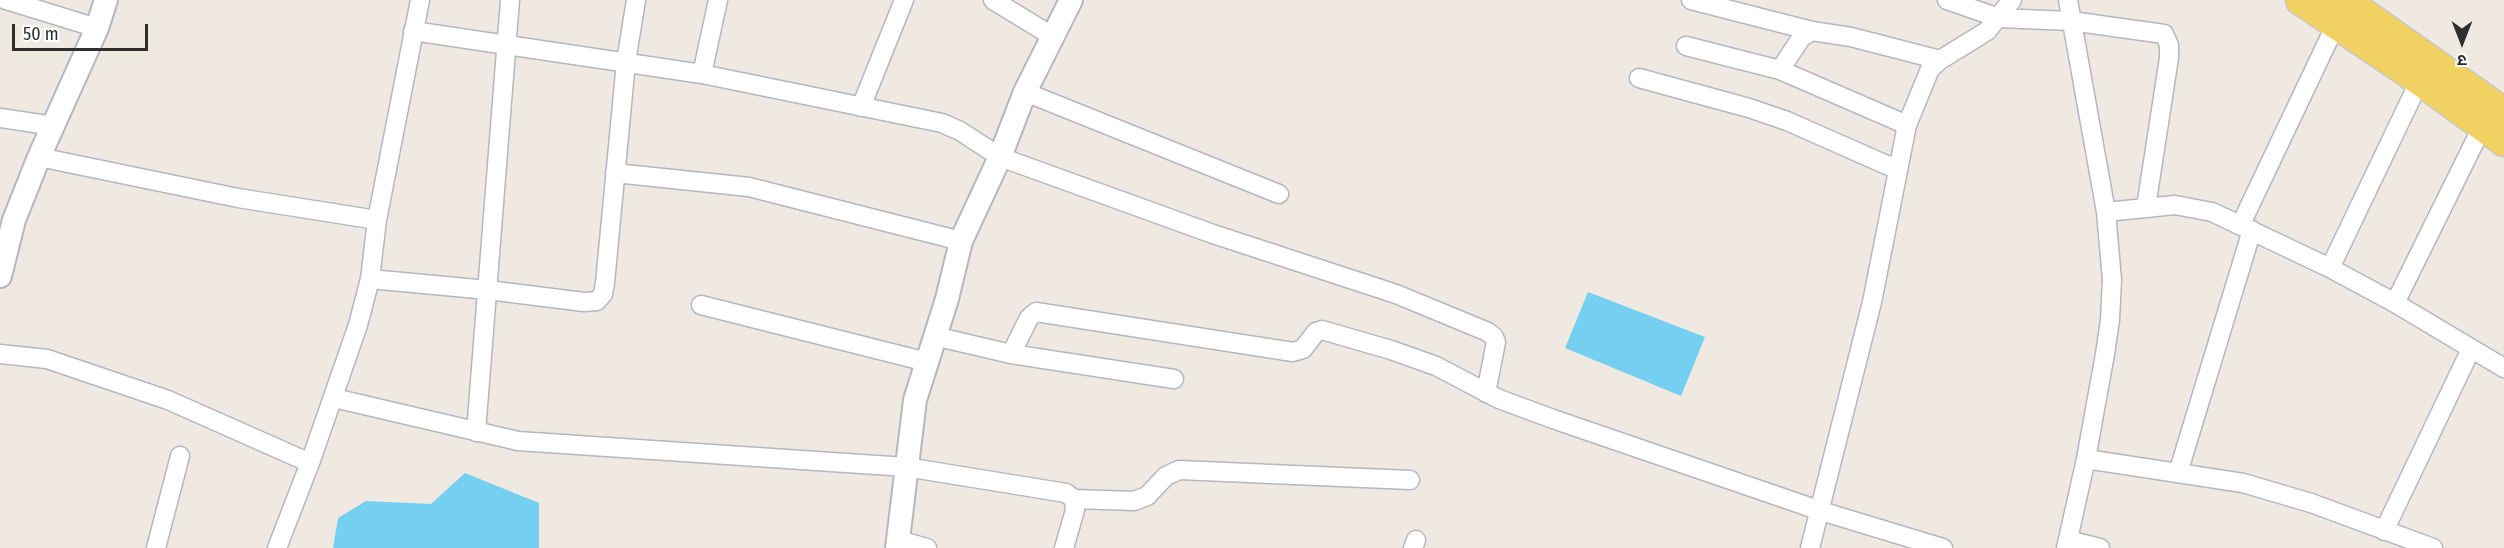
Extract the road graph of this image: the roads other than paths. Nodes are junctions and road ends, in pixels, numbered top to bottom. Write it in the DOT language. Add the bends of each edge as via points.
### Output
graph roads {
  1 [pos="6,0"];
  2 [pos="106,0"];
  3 [pos="420,0"];
  4 [pos="510,0"];
  5 [pos="636,0"];
  6 [pos="718,0"];
  7 [pos="904,0"];
  8 [pos="993,0"];
  9 [pos="1071,0"];
  10 [pos="1691,0"];
  11 [pos="1947,0"];
  12 [pos="2012,0"];
  13 [pos="2068,0"];
  14 [pos="2301,0"];
  15 [pos="2340,12"];
  16 [pos="1999,18"];
  17 [pos="2071,21"];
  18 [pos="97,28"];
  19 [pos="1812,31"];
  20 [pos="413,32"];
  21 [pos="1052,36"];
  22 [pos="505,44"];
  23 [pos="1686,46"];
  24 [pos="1940,60"];
  25 [pos="626,62"];
  26 [pos="1780,70"];
  27 [pos="702,74"];
  28 [pos="1639,78"];
  29 [pos="2420,80"];
  30 [pos="1025,92"];
  31 [pos="861,107"];
  32 [pos="0,118"];
  33 [pos="2496,122"];
  34 [pos="1907,125"];
  35 [pos="54,126"];
  36 [pos="39,157"];
  37 [pos="1000,157"];
  38 [pos="1898,170"];
  39 [pos="615,173"];
  40 [pos="1279,194"];
  41 [pos="2146,207"];
  42 [pos="2106,212"];
  43 [pos="377,220"];
  44 [pos="2246,227"];
  45 [pos="961,240"];
  46 [pos="2330,268"];
  47 [pos="0,276"];
  48 [pos="370,279"];
  49 [pos="488,290"];
  50 [pos="2396,303"];
  51 [pos="701,305"];
  52 [pos="934,336"];
  53 [pos="2471,349"];
  54 [pos="0,354"];
  55 [pos="1011,354"];
  56 [pos="927,362"];
  57 [pos="2504,368"];
  58 [pos="1174,379"];
  59 [pos="1486,393"];
  60 [pos="334,398"];
  61 [pos="476,432"];
  62 [pos="180,456"];
  63 [pos="2086,459"];
  64 [pos="310,463"];
  65 [pos="906,466"];
  66 [pos="2178,473"];
  67 [pos="1410,480"];
  68 [pos="1074,499"];
  69 [pos="1821,511"];
  70 [pos="2384,531"];
  71 [pos="897,544"];
  72 [pos="2067,544"];
  73 [pos="156,548"];
  74 [pos="277,548"];
  75 [pos="927,548"];
  76 [pos="1064,548"];
  77 [pos="1810,548"];
  78 [pos="1943,548"];
  79 [pos="2100,548"];
  80 [pos="2433,548"];
  1 -- 18 [label="street"];
  2 -- 18 [label="street"];
  3 -- 20 [label="street"];
  4 -- 22 [label="street"];
  5 -- 25 [label="street"];
  6 -- 27 [label="street"];
  7 -- 31 [label="street"];
  8 -- 21 [label="street"];
  9 -- 21 [label="street"];
  10 -- 19 [label="street"];
  11 -- 16 [label="street"];
  12 -- 16 [label="street"];
  13 -- 17 [label="street"];
  14 -- 15 [label="main road"];
  15 -- 29 [label="main road"];
  15 -- 33 [label="main road"];
  15 -- 44 [label="street"];
  16 -- 17 [label="street"];
  16 -- 24 [label="street" via="1987,31"];
  17 -- 41 [label="street" via="2154,31 2164,34 2169,45"];
  17 -- 42 [label="street"];
  18 -- 35 [label="street"];
  19 -- 24 [label="street"];
  19 -- 26 [label="street" via="1801,38"];
  20 -- 22 [label="street"];
  20 -- 43 [label="street"];
  21 -- 30 [label="street"];
  22 -- 25 [label="street"];
  22 -- 49 [label="street"];
  23 -- 26 [label="street"];
  24 -- 34 [label="street" via="1926,76"];
  25 -- 27 [label="street"];
  25 -- 39 [label="street"];
  26 -- 34 [label="street"];
  27 -- 31 [label="street"];
  28 -- 38 [label="street" via="1787,121"];
  29 -- 33 [label="main road"];
  29 -- 46 [label="street"];
  30 -- 37 [label="street"];
  30 -- 40 [label="street"];
  31 -- 37 [label="street" via="942,123"];
  32 -- 35 [label="street"];
  33 -- 50 [label="street"];
  34 -- 38 [label="street"];
  35 -- 36 [label="street"];
  36 -- 43 [label="street" via="204,192"];
  36 -- 47 [label="street" via="14,220"];
  37 -- 45 [label="street"];
  37 -- 59 [label="street" via="1213,234 1396,294 1488,332 1496,342"];
  38 -- 69 [label="street" via="1872,302"];
  39 -- 45 [label="street" via="749,187"];
  39 -- 49 [label="street" via="605,283 597,301"];
  41 -- 42 [label="street"];
  41 -- 44 [label="street" via="2194,207"];
  42 -- 63 [label="street" via="2112,280 2110,320"];
  43 -- 48 [label="street"];
  44 -- 46 [label="street"];
  44 -- 66 [label="street"];
  45 -- 52 [label="street"];
  46 -- 50 [label="street"];
  48 -- 49 [label="street"];
  48 -- 60 [label="street"];
  49 -- 61 [label="street"];
  50 -- 53 [label="street"];
  51 -- 56 [label="street"];
  52 -- 55 [label="street"];
  52 -- 56 [label="street"];
  53 -- 57 [label="street"];
  53 -- 70 [label="street"];
  54 -- 64 [label="street" via="47,359 168,400"];
  55 -- 58 [label="street"];
  55 -- 59 [label="street" via="1036,312 1293,352 1303,349 1322,330 1427,363"];
  56 -- 65 [label="street" via="915,400"];
  59 -- 69 [label="street"];
  60 -- 61 [label="street"];
  60 -- 64 [label="street"];
  61 -- 65 [label="street" via="567,445"];
  62 -- 73 [label="street"];
  63 -- 66 [label="street"];
  63 -- 72 [label="street"];
  64 -- 74 [label="street"];
  65 -- 68 [label="street" via="1066,493"];
  65 -- 71 [label="street"];
  66 -- 70 [label="street" via="2278,492"];
  67 -- 68 [label="street" via="1179,470 1166,476 1147,496 1134,501"];
  68 -- 76 [label="street" via="1075,510"];
  69 -- 77 [label="street"];
  69 -- 78 [label="street"];
  70 -- 80 [label="street"];
  71 -- 75 [label="street"];
  72 -- 79 [label="street"];
}
